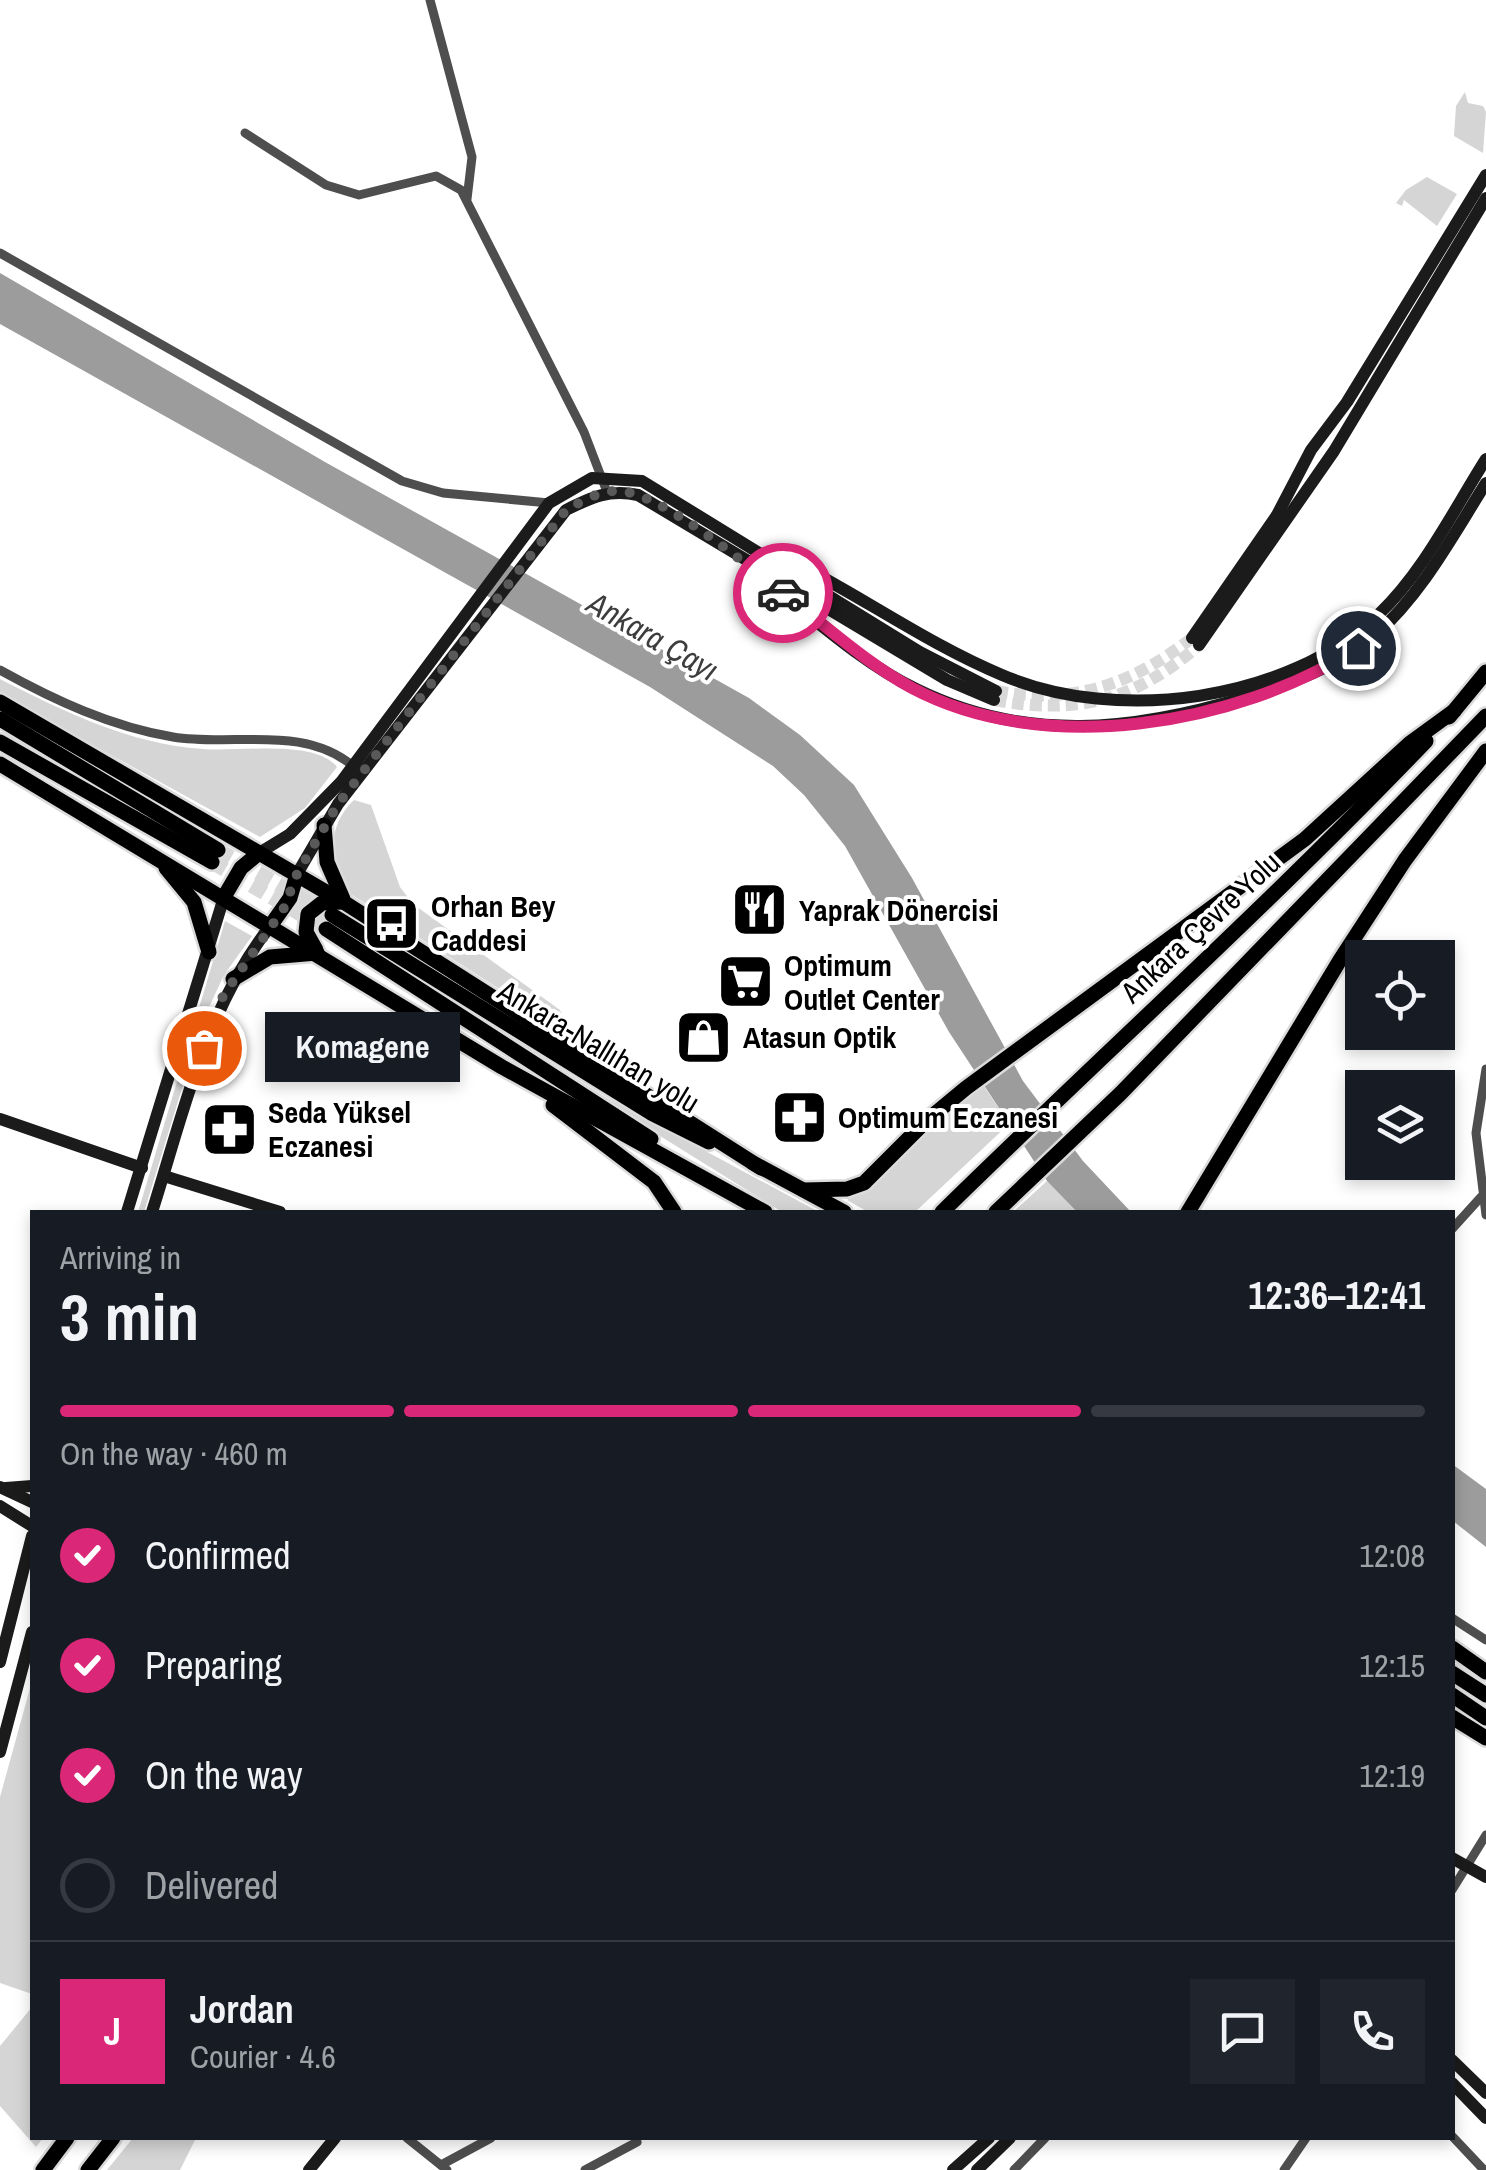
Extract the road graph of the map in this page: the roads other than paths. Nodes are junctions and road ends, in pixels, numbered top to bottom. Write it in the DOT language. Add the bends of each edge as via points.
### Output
graph roads {
  1 [pos="430,0"];
  2 [pos="245,133"];
  3 [pos="1486,175"];
  4 [pos="1486,198"];
  5 [pos="466,202"];
  6 [pos="0,253"];
  7 [pos="1318,440"];
  8 [pos="1334,451"];
  9 [pos="1486,459"];
  10 [pos="604,477"];
  11 [pos="1486,483"];
  12 [pos="608,492"];
  13 [pos="549,503"];
  14 [pos="710,530"];
  15 [pos="0,670"];
  16 [pos="1486,672"];
  17 [pos="995,695"];
  18 [pos="0,702"];
  19 [pos="1454,711"];
  20 [pos="1486,716"];
  21 [pos="0,719"];
  22 [pos="0,742"];
  23 [pos="1486,751"];
  24 [pos="0,764"];
  25 [pos="353,766"];
  26 [pos="363,777"];
  27 [pos="324,825"];
  28 [pos="259,853"];
  29 [pos="157,857"];
  30 [pos="297,874"];
  31 [pos="224,897"];
  32 [pos="345,903"];
  33 [pos="271,925"];
  34 [pos="209,952"];
  35 [pos="318,953"];
  36 [pos="233,979"];
  37 [pos="502,1067"];
  38 [pos="1486,1069"];
  39 [pos="0,1120"];
  40 [pos="1481,1138"];
  41 [pos="142,1168"];
  42 [pos="761,1168"];
  43 [pos="164,1176"];
  44 [pos="804,1190"];
  45 [pos="729,1191"];
  46 [pos="1481,1198"];
  47 [pos="1192,1206"];
  48 [pos="129,1210"];
  49 [pos="153,1210"];
  50 [pos="274,1210"];
  51 [pos="673,1210"];
  52 [pos="761,1210"];
  53 [pos="840,1210"];
  54 [pos="944,1210"];
  55 [pos="998,1210"];
  56 [pos="1486,1215"];
  57 [pos="1455,1226"];
  58 [pos="30,1486"];
  59 [pos="0,1487"];
  60 [pos="30,1501"];
  61 [pos="0,1506"];
  62 [pos="30,1525"];
  63 [pos="30,1544"];
  64 [pos="1455,1620"];
  65 [pos="30,1640"];
  66 [pos="1486,1640"];
  67 [pos="1455,1650"];
  68 [pos="0,1662"];
  69 [pos="1486,1672"];
  70 [pos="1455,1675"];
  71 [pos="1486,1695"];
  72 [pos="1455,1697"];
  73 [pos="1486,1718"];
  74 [pos="1455,1720"];
  75 [pos="1486,1738"];
  76 [pos="0,1752"];
  77 [pos="1486,1836"];
  78 [pos="1455,1860"];
  79 [pos="1467,1866"];
  80 [pos="1486,1877"];
  81 [pos="1455,1885"];
  82 [pos="1455,2063"];
  83 [pos="1455,2086"];
  84 [pos="1486,2093"];
  85 [pos="1486,2118"];
  86 [pos="1455,2139"];
  87 [pos="65,2140"];
  88 [pos="110,2140"];
  89 [pos="333,2140"];
  90 [pos="410,2140"];
  91 [pos="488,2140"];
  92 [pos="636,2140"];
  93 [pos="987,2140"];
  94 [pos="1008,2140"];
  95 [pos="1043,2140"];
  96 [pos="1305,2140"];
  97 [pos="444,2167"];
  98 [pos="44,2170"];
  99 [pos="88,2170"];
  100 [pos="310,2170"];
  101 [pos="585,2170"];
  102 [pos="953,2170"];
  103 [pos="977,2170"];
  104 [pos="1014,2170"];
  105 [pos="1284,2170"];
  106 [pos="1484,2170"];
  1 -- 5 [label="street" via="472,157"];
  2 -- 5 [label="street" via="326,185 359,196 436,176 461,190"];
  3 -- 7 [label="main road"];
  4 -- 8 [label="main road"];
  5 -- 10 [label="street"];
  6 -- 13 [label="street" via="402,481 443,493"];
  7 -- 8 [label="main road" via="1321,453"];
  7 -- 8 [label="main road" via="1195,641"];
  9 -- 14 [label="main road" via="1409,581 1366,625 1291,670 1159,701 1082,698 1004,676"];
  10 -- 12 [label="street"];
  10 -- 13 [label="main road"];
  10 -- 14 [label="main road" via="642,481"];
  11 -- 14 [label="main road" via="1416,591 1358,648 1290,683 1166,720 1111,728 993,717 912,688"];
  12 -- 14 [label="main road" via="638,494"];
  12 -- 26 [label="main road" via="566,510"];
  13 -- 25 [label="main road"];
  14 -- 17 [label="main road" via="947,680"];
  15 -- 25 [label="street" via="123,725 194,740 306,741 338,752"];
  16 -- 19 [label="highway, Ankara Çevre Yolu"];
  18 -- 28 [label="highway"];
  19 -- 44 [label="highway" via="1305,840 966,1088 864,1182"];
  19 -- 54 [label="highway, Ankara Çevre Yolu" via="1300,874"];
  20 -- 55 [label="highway, Ankara Çevre Yolu"];
  21 -- 22 [label="highway" via="215,856"];
  23 -- 47 [label="highway" via="1340,960"];
  24 -- 29 [label="highway"];
  25 -- 26 [label="main road"];
  25 -- 28 [label="main road" via="290,834"];
  26 -- 27 [label="main road"];
  27 -- 30 [label="main road"];
  27 -- 32 [label="highway" via="327,862"];
  28 -- 30 [label="highway"];
  28 -- 31 [label="highway"];
  29 -- 31 [label="highway"];
  29 -- 34 [label="highway" via="194,902"];
  30 -- 32 [label="highway"];
  30 -- 33 [label="highway"];
  31 -- 33 [label="highway"];
  31 -- 34 [label="main road"];
  32 -- 35 [label="highway" via="322,902 308,914 306,932"];
  32 -- 42 [label="highway"];
  33 -- 35 [label="highway"];
  33 -- 36 [label="main road"];
  34 -- 41 [label="main road"];
  35 -- 36 [label="highway" via="270,958"];
  35 -- 37 [label="highway"];
  36 -- 43 [label="main road" via="213,1020"];
  37 -- 45 [label="highway"];
  37 -- 51 [label="highway" via="642,1172"];
  38 -- 40 [label="street"];
  39 -- 41 [label="main road"];
  40 -- 46 [label="street"];
  41 -- 48 [label="main road"];
  42 -- 44 [label="highway, Ankara-Nallıhan yolu"];
  42 -- 45 [label="highway, Ankara-Nallıhan yolu" via="651,1113 329,922"];
  43 -- 49 [label="main road"];
  43 -- 50 [label="main road"];
  44 -- 53 [label="highway, Ankara-Nallıhan yolu"];
  45 -- 52 [label="highway"];
  46 -- 56 [label="street"];
  46 -- 57 [label="street"];
  58 -- 59 [label="main road"];
  59 -- 60 [label="main road"];
  61 -- 62 [label="main road"];
  63 -- 68 [label="main road"];
  64 -- 66 [label="street"];
  65 -- 76 [label="main road"];
  67 -- 69 [label="highway"];
  70 -- 71 [label="highway"];
  72 -- 73 [label="highway"];
  74 -- 75 [label="highway"];
  77 -- 79 [label="street"];
  78 -- 79 [label="main road"];
  79 -- 80 [label="main road"];
  79 -- 81 [label="street"];
  82 -- 84 [label="main road"];
  83 -- 85 [label="main road"];
  86 -- 106 [label="street"];
  87 -- 98 [label="highway"];
  88 -- 99 [label="highway"];
  89 -- 100 [label="main road"];
  90 -- 97 [label="street"];
  91 -- 97 [label="street"];
  92 -- 101 [label="street"];
  93 -- 102 [label="main road"];
  94 -- 103 [label="main road"];
  95 -- 104 [label="street"];
  96 -- 105 [label="street"];
}
